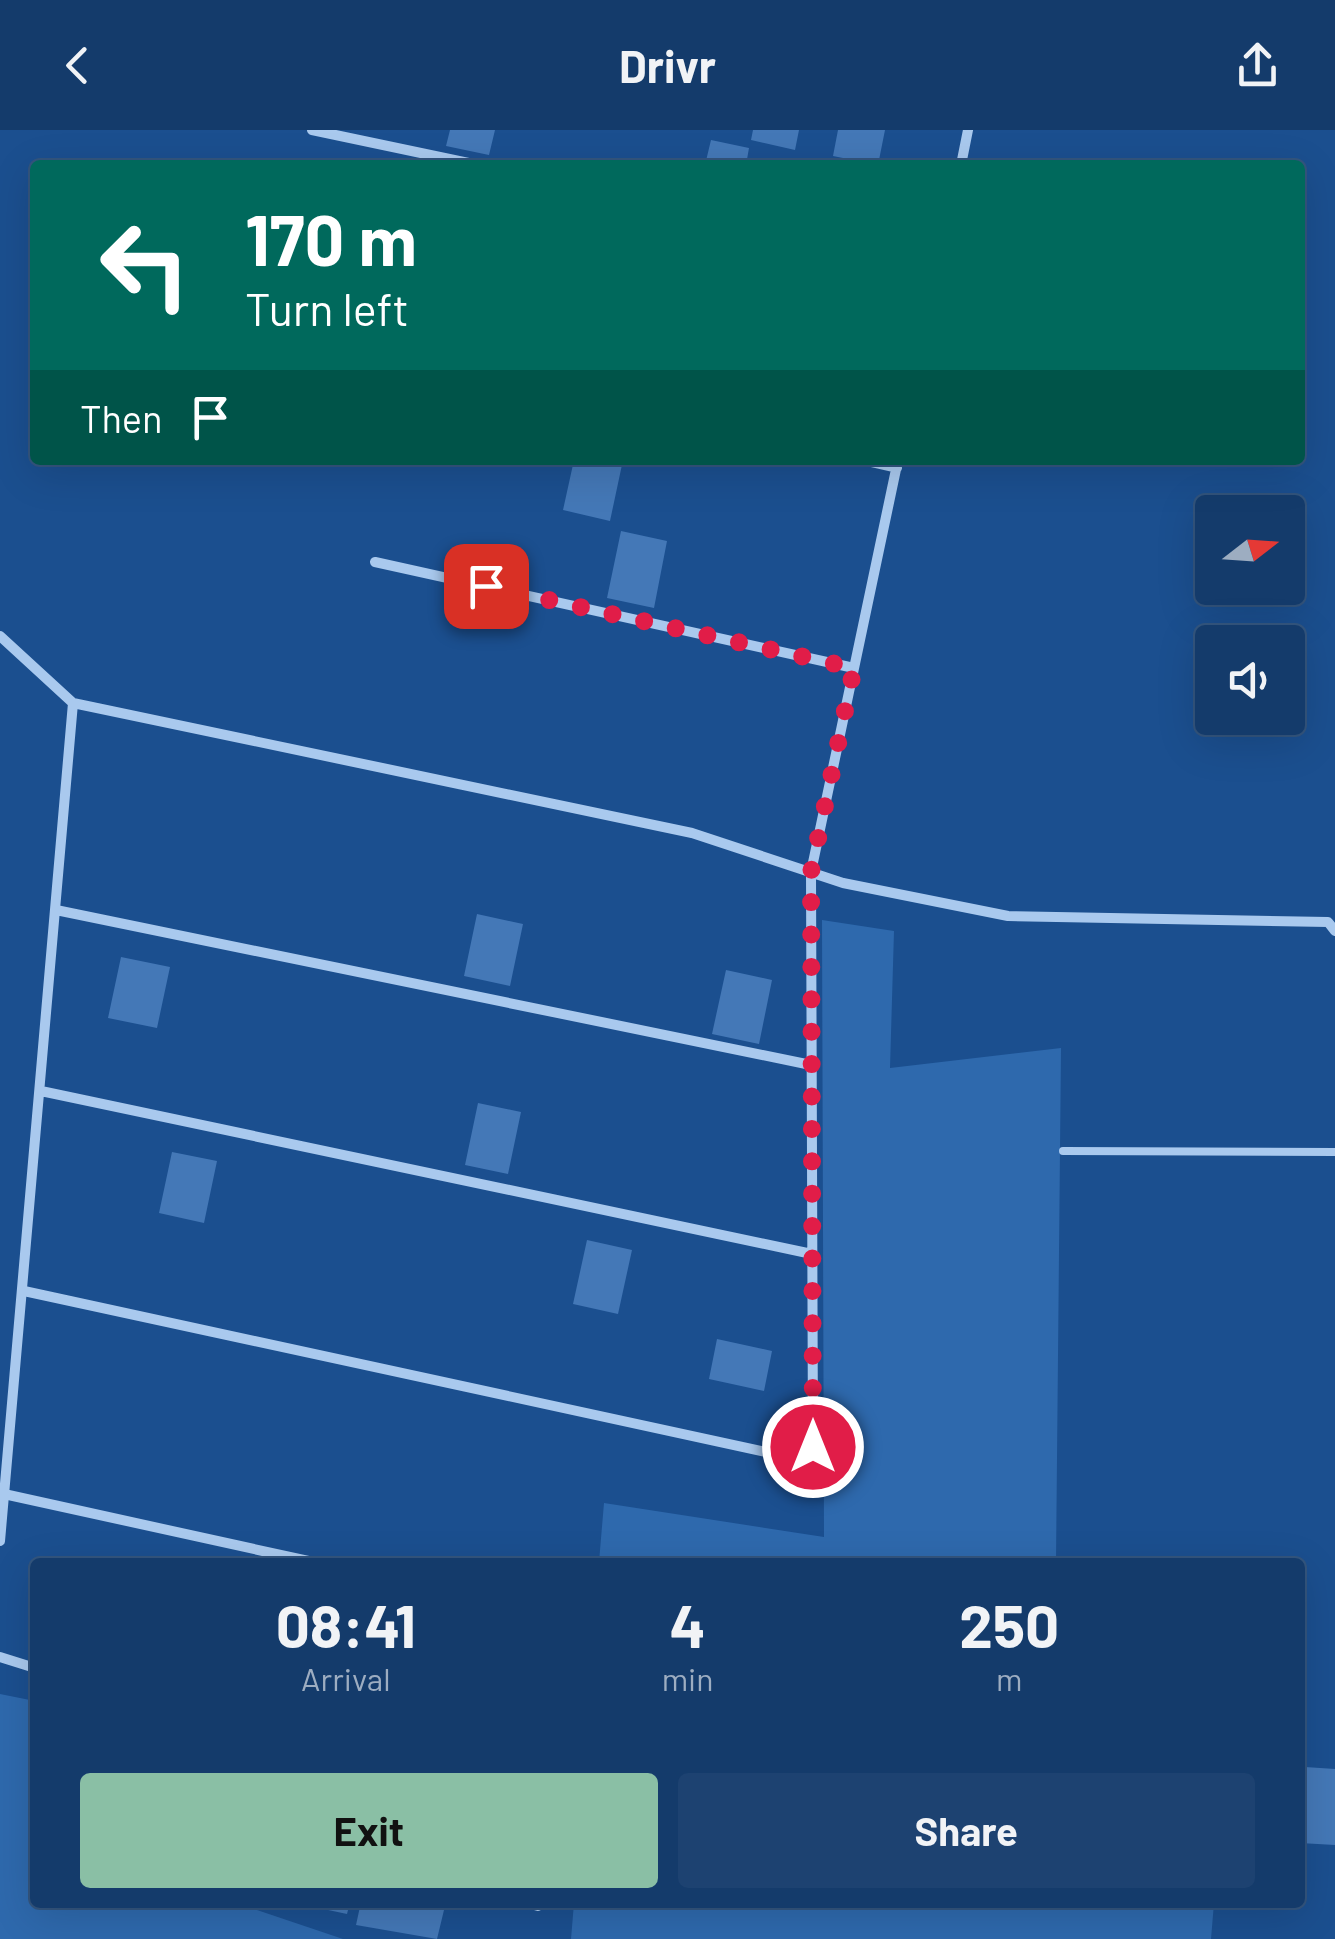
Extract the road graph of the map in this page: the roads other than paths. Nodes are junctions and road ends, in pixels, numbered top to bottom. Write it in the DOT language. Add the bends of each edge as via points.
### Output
graph roads {
  1 [pos="312,130"];
  2 [pos="968,130"];
  3 [pos="454,160"];
  4 [pos="962,160"];
  5 [pos="897,465"];
  6 [pos="375,562"];
  7 [pos="0,636"];
  8 [pos="854,668"];
  9 [pos="73,704"];
  10 [pos="811,872"];
  11 [pos="56,910"];
  12 [pos="1335,931"];
  13 [pos="812,1064"];
  14 [pos="41,1091"];
  15 [pos="1063,1151"];
  16 [pos="1335,1152"];
  17 [pos="812,1254"];
  18 [pos="24,1291"];
  19 [pos="4,1494"];
  20 [pos="0,1541"];
  21 [pos="295,1558"];
  22 [pos="0,1657"];
  23 [pos="30,1666"];
  1 -- 3 [label="street"];
  2 -- 4 [label="street"];
  5 -- 8 [label="street"];
  6 -- 8 [label="street"];
  7 -- 9 [label="street"];
  8 -- 10 [label="street"];
  9 -- 10 [label="street" via="692,833"];
  9 -- 11 [label="street"];
  10 -- 12 [label="street" via="1008,916 1328,922"];
  10 -- 13 [label="street"];
  11 -- 13 [label="street"];
  11 -- 14 [label="street"];
  13 -- 17 [label="street"];
  14 -- 17 [label="street"];
  14 -- 18 [label="street"];
  15 -- 16 [label="lane"];
  17 -- 18 [label="street" via="813,1447 803,1460"];
  18 -- 19 [label="street"];
  19 -- 20 [label="street"];
  19 -- 21 [label="street"];
  22 -- 23 [label="street"];
}
